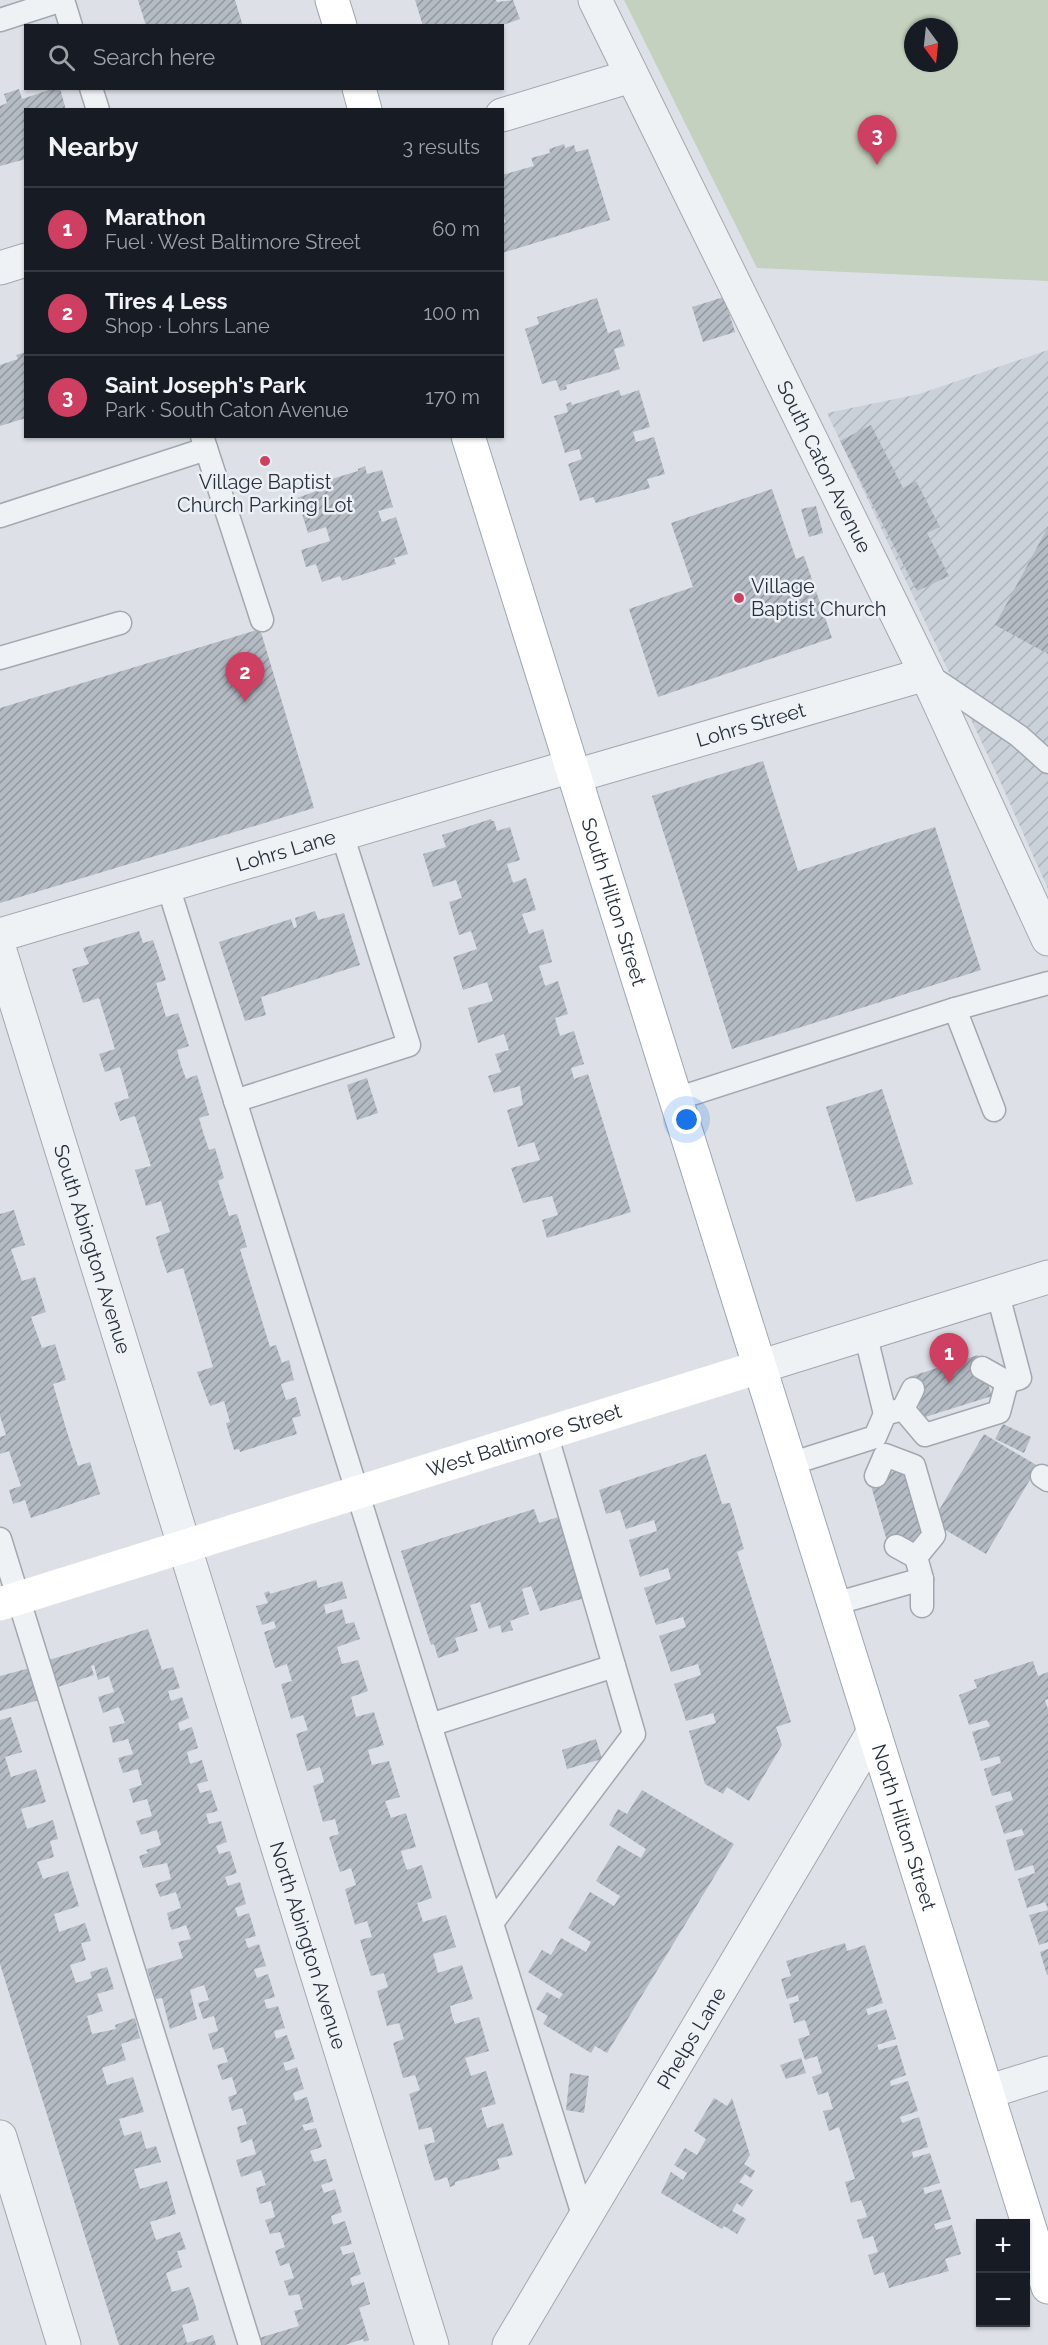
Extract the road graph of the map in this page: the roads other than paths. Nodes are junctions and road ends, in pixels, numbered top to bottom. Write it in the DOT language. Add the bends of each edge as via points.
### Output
graph roads {
  1 [pos="63,0"];
  2 [pos="332,0"];
  3 [pos="595,0"];
  4 [pos="0,20"];
  5 [pos="70,24"];
  6 [pos="339,24"];
  7 [pos="631,75"];
  8 [pos="93,90"];
  9 [pos="360,90"];
  10 [pos="97,108"];
  11 [pos="364,108"];
  12 [pos="504,114"];
  13 [pos="24,261"];
  14 [pos="0,268"];
  15 [pos="469,438"];
  16 [pos="204,443"];
  17 [pos="0,516"];
  18 [pos="262,620"];
  19 [pos="120,623"];
  20 [pos="0,658"];
  21 [pos="926,674"];
  22 [pos="1048,762"];
  23 [pos="573,771"];
  24 [pos="342,834"];
  25 [pos="168,886"];
  26 [pos="0,935"];
  27 [pos="1048,939"];
  28 [pos="0,951"];
  29 [pos="1048,983"];
  30 [pos="955,1009"];
  31 [pos="676,1099"];
  32 [pos="235,1101"];
  33 [pos="994,1110"];
  34 [pos="1048,1277"];
  35 [pos="997,1292"];
  36 [pos="865,1333"];
  37 [pos="759,1367"];
  38 [pos="982,1368"];
  39 [pos="1007,1382"];
  40 [pos="913,1389"];
  41 [pos="894,1412"];
  42 [pos="546,1433"];
  43 [pos="925,1435"];
  44 [pos="880,1446"];
  45 [pos="790,1464"];
  46 [pos="915,1466"];
  47 [pos="876,1476"];
  48 [pos="357,1492"];
  49 [pos="0,1539"];
  50 [pos="184,1546"];
  51 [pos="896,1546"];
  52 [pos="916,1557"];
  53 [pos="922,1580"];
  54 [pos="9,1601"];
  55 [pos="834,1604"];
  56 [pos="922,1606"];
  57 [pos="614,1666"];
  58 [pos="430,1725"];
  59 [pos="874,1731"];
  60 [pos="492,1923"];
  61 [pos="1048,2073"];
  62 [pos="987,2092"];
  63 [pos="0,2137"];
  64 [pos="584,2218"];
  65 [pos="1048,2288"];
  66 [pos="64,2345"];
  67 [pos="250,2345"];
  68 [pos="432,2345"];
  69 [pos="509,2345"];
  1 -- 4 [label="lane"];
  1 -- 5 [label="lane"];
  2 -- 6 [label="main road"];
  3 -- 7 [label="street, South Caton Avenue"];
  7 -- 12 [label="street"];
  7 -- 21 [label="street, South Caton Avenue"];
  8 -- 10 [label="lane"];
  9 -- 11 [label="main road"];
  13 -- 14 [label="street"];
  15 -- 23 [label="main road, South Hilton Street"];
  16 -- 17 [label="lane"];
  16 -- 18 [label="lane"];
  19 -- 20 [label="lane"];
  21 -- 22 [label="lane" via="1019,736"];
  21 -- 23 [label="street, Lohrs Street"];
  21 -- 27 [label="street, South Caton Avenue"];
  23 -- 24 [label="street, Lohrs Lane"];
  23 -- 31 [label="main road, South Hilton Street"];
  24 -- 25 [label="street, Lohrs Lane"];
  24 -- 32 [label="lane" via="410,1045"];
  25 -- 26 [label="street, Lohrs Lane"];
  25 -- 32 [label="lane"];
  28 -- 50 [label="street, South Abington Avenue"];
  29 -- 30 [label="lane"];
  30 -- 31 [label="lane"];
  30 -- 33 [label="lane"];
  31 -- 37 [label="main road, South Hilton Street"];
  32 -- 48 [label="lane"];
  34 -- 35 [label="street, West Baltimore Street"];
  35 -- 36 [label="street, West Baltimore Street"];
  35 -- 39 [label="lane" via="1020,1378"];
  36 -- 37 [label="street, West Baltimore Street"];
  36 -- 41 [label="lane"];
  37 -- 42 [label="main road, West Baltimore Street"];
  37 -- 45 [label="main road, North Hilton Street"];
  38 -- 39 [label="lane"];
  39 -- 43 [label="lane" via="999,1412"];
  40 -- 41 [label="lane"];
  41 -- 43 [label="lane"];
  41 -- 44 [label="lane"];
  42 -- 48 [label="main road, West Baltimore Street"];
  42 -- 57 [label="lane"];
  43 -- 46 [label="lane"];
  44 -- 45 [label="lane"];
  44 -- 46 [label="lane"];
  44 -- 47 [label="lane"];
  45 -- 55 [label="main road, North Hilton Street"];
  46 -- 52 [label="lane" via="934,1535"];
  48 -- 50 [label="main road, West Baltimore Street"];
  48 -- 58 [label="lane"];
  49 -- 54 [label="lane"];
  50 -- 54 [label="main road, West Baltimore Street"];
  50 -- 68 [label="street, North Abington Avenue"];
  51 -- 52 [label="lane"];
  52 -- 53 [label="lane"];
  53 -- 55 [label="lane"];
  53 -- 56 [label="lane"];
  54 -- 67 [label="lane"];
  55 -- 59 [label="main road, North Hilton Street"];
  57 -- 58 [label="lane"];
  57 -- 60 [label="lane" via="634,1734"];
  58 -- 60 [label="lane"];
  59 -- 62 [label="main road, North Hilton Street"];
  59 -- 64 [label="street, Phelps Lane"];
  60 -- 64 [label="lane"];
  61 -- 62 [label="street"];
  62 -- 65 [label="main road, North Hilton Street"];
  63 -- 66 [label="street"];
  64 -- 69 [label="street, Phelps Lane"];
}
